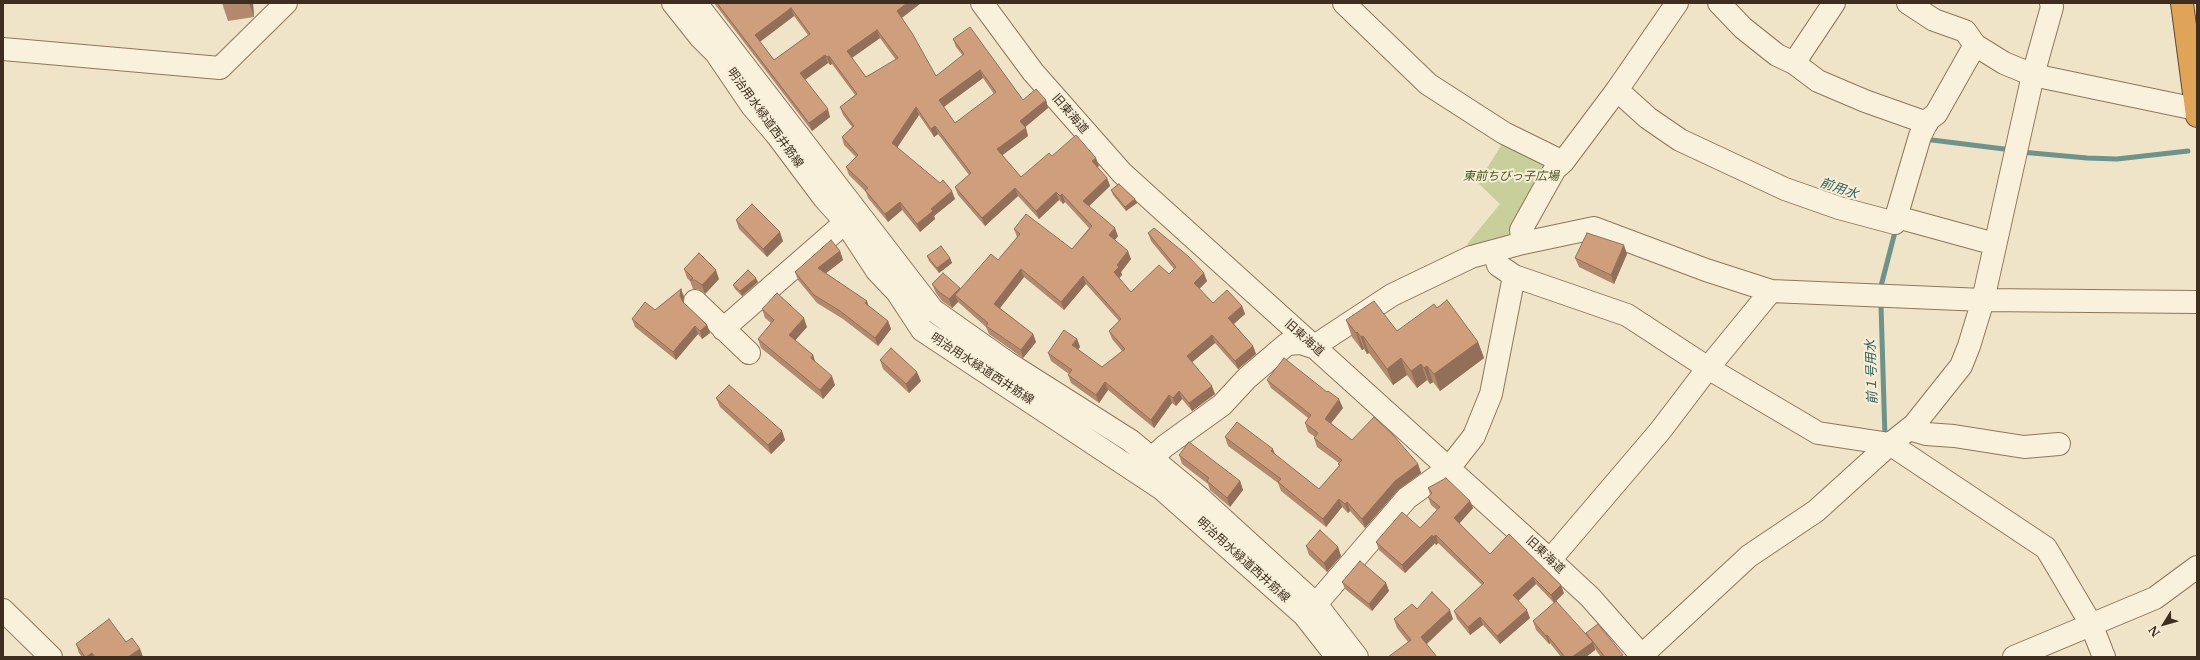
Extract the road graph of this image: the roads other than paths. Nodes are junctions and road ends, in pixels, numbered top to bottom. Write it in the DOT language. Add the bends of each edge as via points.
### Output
graph roads {
  1 [pos="286,3"];
  2 [pos="673,3"];
  3 [pos="696,3"];
  4 [pos="982,3"];
  5 [pos="1344,3"];
  6 [pos="1677,3"];
  7 [pos="1719,3"];
  8 [pos="1834,3"];
  9 [pos="1908,3"];
  10 [pos="2051,3"];
  11 [pos="2182,3"];
  12 [pos="1975,45"];
  13 [pos="3,49"];
  14 [pos="1794,63"];
  15 [pos="2033,76"];
  16 [pos="1617,90"];
  17 [pos="2196,113"];
  18 [pos="1927,123"];
  19 [pos="1563,162"];
  20 [pos="851,217"];
  21 [pos="1899,219"];
  22 [pos="1523,243"];
  23 [pos="1995,244"];
  24 [pos="1494,252"];
  25 [pos="1514,276"];
  26 [pos="1772,291"];
  27 [pos="1983,300"];
  28 [pos="695,301"];
  29 [pos="2197,302"];
  30 [pos="919,322"];
  31 [pos="723,328"];
  32 [pos="1313,347"];
  33 [pos="749,353"];
  34 [pos="1708,368"];
  35 [pos="1909,429"];
  36 [pos="1890,444"];
  37 [pos="2059,444"];
  38 [pos="1151,459"];
  39 [pos="1449,468"];
  40 [pos="1550,560"];
  41 [pos="2197,568"];
  42 [pos="1316,604"];
  43 [pos="3,610"];
  44 [pos="2091,624"];
  45 [pos="1642,656"];
  46 [pos="51,657"];
  47 [pos="1336,657"];
  48 [pos="1357,657"];
  49 [pos="2014,657"];
  50 [pos="2104,657"];
  1 -- 13 [label="street" via="220,68"];
  2 -- 20 [label="street, 明治用水緑道西井筋線" via="716,53 752,106 824,198"];
  3 -- 20 [label="street"];
  4 -- 32 [label="street, 旧東海道" via="1033,72 1122,173"];
  5 -- 19 [label="street" via="1428,84 1504,133"];
  6 -- 16 [label="street"];
  7 -- 14 [label="street" via="1743,28 1777,55"];
  8 -- 14 [label="street"];
  9 -- 12 [label="street" via="1934,20 1965,31"];
  10 -- 15 [label="street"];
  11 -- 17 [label="highway"];
  12 -- 15 [label="street" via="2004,63"];
  12 -- 18 [label="street" via="1936,114"];
  14 -- 18 [label="street" via="1818,80 1865,101"];
  15 -- 17 [label="street"];
  15 -- 23 [label="street"];
  16 -- 19 [label="street"];
  16 -- 21 [label="street" via="1648,118 1687,143 1785,189 1839,208"];
  18 -- 21 [label="street" via="1920,136"];
  19 -- 22 [label="street" via="1555,169 1521,230"];
  20 -- 30 [label="street"];
  20 -- 31 [label="street"];
  21 -- 23 [label="street"];
  22 -- 24 [label="street"];
  22 -- 26 [label="street" via="1594,228 1706,270"];
  23 -- 27 [label="street"];
  24 -- 25 [label="street" via="1498,265"];
  24 -- 32 [label="street" via="1471,257 1392,295"];
  25 -- 34 [label="street" via="1627,315"];
  25 -- 39 [label="street" via="1491,394 1474,436"];
  26 -- 27 [label="street"];
  26 -- 34 [label="street"];
  27 -- 29 [label="street"];
  27 -- 35 [label="street" via="1961,366"];
  28 -- 31 [label="street"];
  30 -- 38 [label="street" via="1008,363 1131,442"];
  30 -- 47 [label="street, 明治用水緑道西井筋線" via="922,330 1162,489 1304,615"];
  31 -- 33 [label="street"];
  32 -- 38 [label="street" via="1301,343 1287,344 1247,378 1222,405"];
  32 -- 39 [label="street, 旧東海道"];
  34 -- 36 [label="street" via="1818,434"];
  34 -- 40 [label="street" via="1660,431"];
  35 -- 36 [label="street"];
  35 -- 37 [label="street" via="1926,434 2024,447"];
  36 -- 44 [label="street" via="2046,548"];
  36 -- 45 [label="street" via="1816,511 1749,556"];
  38 -- 42 [label="street" via="1201,499"];
  39 -- 40 [label="street, 旧東海道"];
  39 -- 42 [label="street" via="1407,498"];
  40 -- 45 [label="street, 旧東海道" via="1590,596"];
  41 -- 44 [label="street" via="2155,598"];
  42 -- 48 [label="street"];
  43 -- 46 [label="street"];
  44 -- 49 [label="street"];
  44 -- 50 [label="street"];
}
